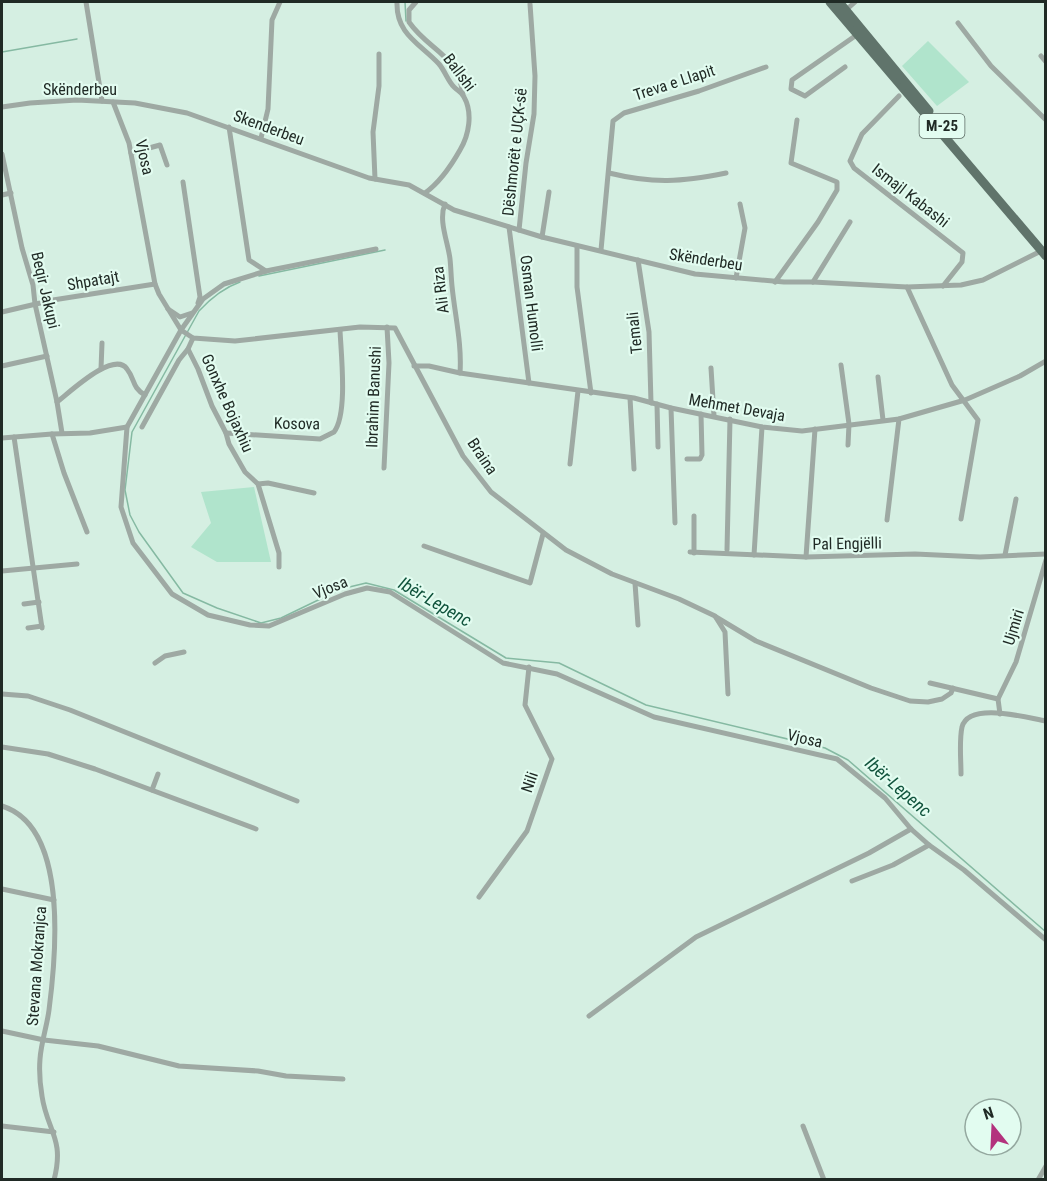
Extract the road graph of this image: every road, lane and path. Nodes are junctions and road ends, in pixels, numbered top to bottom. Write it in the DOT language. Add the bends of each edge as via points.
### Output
graph roads {
  1 [pos="86,2"];
  2 [pos="280,2"];
  3 [pos="397,2"];
  4 [pos="416,2"];
  5 [pos="830,2"];
  6 [pos="839,2"];
  7 [pos="855,2"];
  8 [pos="530,4"];
  9 [pos="846,10"];
  10 [pos="958,23"];
  11 [pos="858,34"];
  12 [pos="379,54"];
  13 [pos="766,67"];
  14 [pos="845,67"];
  15 [pos="464,96"];
  16 [pos="899,96"];
  17 [pos="102,101"];
  18 [pos="113,102"];
  19 [pos="158,106"];
  20 [pos="2,107"];
  21 [pos="797,120"];
  22 [pos="1046,120"];
  23 [pos="230,127"];
  24 [pos="261,138"];
  25 [pos="131,153"];
  26 [pos="2,154"];
  27 [pos="167,165"];
  28 [pos="609,172"];
  29 [pos="726,173"];
  30 [pos="372,178"];
  31 [pos="183,182"];
  32 [pos="549,192"];
  33 [pos="11,193"];
  34 [pos="427,194"];
  35 [pos="2,195"];
  36 [pos="443,203"];
  37 [pos="740,204"];
  38 [pos="850,222"];
  39 [pos="509,227"];
  40 [pos="519,230"];
  41 [pos="542,237"];
  42 [pos="577,246"];
  43 [pos="375,249"];
  44 [pos="601,250"];
  45 [pos="1044,252"];
  46 [pos="638,260"];
  47 [pos="266,271"];
  48 [pos="736,278"];
  49 [pos="775,282"];
  50 [pos="813,282"];
  51 [pos="155,284"];
  52 [pos="943,286"];
  53 [pos="907,287"];
  54 [pos="35,304"];
  55 [pos="198,305"];
  56 [pos="167,308"];
  57 [pos="2,312"];
  58 [pos="192,312"];
  59 [pos="387,327"];
  60 [pos="181,330"];
  61 [pos="340,330"];
  62 [pos="192,337"];
  63 [pos="102,343"];
  64 [pos="188,349"];
  65 [pos="47,356"];
  66 [pos="1046,361"];
  67 [pos="841,365"];
  68 [pos="2,366"];
  69 [pos="414,366"];
  70 [pos="711,368"];
  71 [pos="101,369"];
  72 [pos="460,374"];
  73 [pos="878,377"];
  74 [pos="529,383"];
  75 [pos="578,391"];
  76 [pos="591,393"];
  77 [pos="145,395"];
  78 [pos="630,398"];
  79 [pos="965,400"];
  80 [pos="57,402"];
  81 [pos="654,404"];
  82 [pos="671,408"];
  83 [pos="701,414"];
  84 [pos="714,416"];
  85 [pos="899,418"];
  86 [pos="730,419"];
  87 [pos="883,420"];
  88 [pos="849,424"];
  89 [pos="127,427"];
  90 [pos="142,427"];
  91 [pos="762,427"];
  92 [pos="815,429"];
  93 [pos="62,433"];
  94 [pos="226,433"];
  95 [pos="52,434"];
  96 [pos="14,437"];
  97 [pos="2,438"];
  98 [pos="848,445"];
  99 [pos="658,447"];
  100 [pos="687,459"];
  101 [pos="570,464"];
  102 [pos="384,468"];
  103 [pos="634,469"];
  104 [pos="258,484"];
  105 [pos="314,493"];
  106 [pos="1016,500"];
  107 [pos="694,516"];
  108 [pos="961,519"];
  109 [pos="887,520"];
  110 [pos="675,523"];
  111 [pos="87,532"];
  112 [pos="543,534"];
  113 [pos="424,546"];
  114 [pos="727,550"];
  115 [pos="1046,554"];
  116 [pos="754,555"];
  117 [pos="1005,555"];
  118 [pos="806,557"];
  119 [pos="1046,560"];
  120 [pos="77,564"];
  121 [pos="279,567"];
  122 [pos="34,568"];
  123 [pos="2,571"];
  124 [pos="635,583"];
  125 [pos="39,603"];
  126 [pos="24,604"];
  127 [pos="715,616"];
  128 [pos="638,625"];
  129 [pos="28,628"];
  130 [pos="184,652"];
  131 [pos="155,663"];
  132 [pos="529,667"];
  133 [pos="930,683"];
  134 [pos="953,688"];
  135 [pos="2,694"];
  136 [pos="728,694"];
  137 [pos="998,699"];
  138 [pos="1000,714"];
  139 [pos="1046,722"];
  140 [pos="2,747"];
  141 [pos="158,774"];
  142 [pos="961,774"];
  143 [pos="152,790"];
  144 [pos="297,801"];
  145 [pos="2,806"];
  146 [pos="256,829"];
  147 [pos="911,829"];
  148 [pos="928,845"];
  149 [pos="852,882"];
  150 [pos="2,889"];
  151 [pos="479,897"];
  152 [pos="54,900"];
  153 [pos="1046,940"];
  154 [pos="589,1016"];
  155 [pos="2,1031"];
  156 [pos="44,1040"];
  157 [pos="343,1079"];
  158 [pos="2,1126"];
  159 [pos="803,1126"];
  160 [pos="54,1132"];
  161 [pos="1046,1166"];
  162 [pos="54,1179"];
  163 [pos="825,1179"];
  164 [pos="1038,1179"];
  1 -- 17 [label="street"];
  2 -- 24 [label="street" via="272,20 268,109"];
  3 -- 15 [label="street, Ballshi" via="405,33 439,64"];
  4 -- 15 [label="street" via="409,10 409,22 449,60 459,75"];
  5 -- 11 [label="main road"];
  6 -- 9 [label="main road, M-25"];
  7 -- 9 [label="street"];
  8 -- 40 [label="street, Dëshmorët e UÇK-së" via="534,105"];
  9 -- 45 [label="main road, M-25"];
  10 -- 22 [label="street" via="991,66"];
  11 -- 14 [label="street" via="792,80 791,89 806,96"];
  11 -- 45 [label="main road"];
  12 -- 30 [label="street"];
  13 -- 28 [label="street, Treva e Llapit" via="624,113 613,121"];
  15 -- 34 [label="street, Ballshi" via="469,122 462,146"];
  16 -- 52 [label="street, Ismajl Kabashi" via="862,134 850,161 963,254 962,262"];
  17 -- 18 [label="street, Skënderbeu"];
  17 -- 20 [label="street, Skënderbeu"];
  18 -- 19 [label="street, Skënderbeu"];
  18 -- 25 [label="street, Vjosa"];
  19 -- 23 [label="street, Skenderbeu"];
  21 -- 49 [label="street" via="791,163 837,182 838,186 818,222"];
  23 -- 24 [label="street, Skenderbeu"];
  23 -- 47 [label="street" via="249,260"];
  24 -- 30 [label="street, Skenderbeu"];
  25 -- 27 [label="street" via="160,145"];
  25 -- 51 [label="street, Vjosa"];
  26 -- 33 [label="street, Beqir Jakupi"];
  28 -- 29 [label="street" via="663,182"];
  28 -- 44 [label="street, Treva e Llapit"];
  30 -- 34 [label="street, Skënderbeu" via="409,185"];
  31 -- 55 [label="street"];
  32 -- 41 [label="street"];
  33 -- 35 [label="street"];
  33 -- 54 [label="street, Beqir Jakupi"];
  34 -- 36 [label="street, Skënderbeu"];
  36 -- 39 [label="street, Skënderbeu"];
  36 -- 72 [label="street, Ali Riza" via="459,331"];
  37 -- 48 [label="street" via="745,228"];
  38 -- 50 [label="street"];
  39 -- 40 [label="street, Skënderbeu"];
  39 -- 74 [label="street, Osman Humolli"];
  40 -- 41 [label="street, Skënderbeu"];
  41 -- 42 [label="street, Skënderbeu"];
  42 -- 44 [label="street, Skënderbeu"];
  42 -- 76 [label="street" via="577,287"];
  43 -- 47 [label="street"];
  44 -- 46 [label="street, Skënderbeu"];
  45 -- 52 [label="street, Skënderbeu" via="983,280"];
  46 -- 48 [label="street, Skënderbeu" via="695,274"];
  46 -- 81 [label="street, Temali"];
  47 -- 55 [label="street" via="224,284"];
  48 -- 49 [label="street, Skënderbeu"];
  49 -- 50 [label="street, Skënderbeu"];
  50 -- 53 [label="street, Skënderbeu"];
  51 -- 54 [label="street, Shpatajt"];
  51 -- 56 [label="street, Vjosa"];
  52 -- 53 [label="street, Skënderbeu"];
  53 -- 79 [label="street" via="952,386"];
  54 -- 57 [label="street, Shpatajt"];
  54 -- 65 [label="street, Beqir Jakupi"];
  55 -- 58 [label="street"];
  56 -- 58 [label="street" via="180,317"];
  56 -- 60 [label="street, Vjosa"];
  58 -- 60 [label="street"];
  59 -- 61 [label="street"];
  59 -- 69 [label="street, Braina" via="398,332"];
  59 -- 102 [label="street, Ibrahim Banushi"];
  60 -- 62 [label="street"];
  60 -- 77 [label="street, Vjosa"];
  61 -- 62 [label="street" via="235,341"];
  61 -- 94 [label="street, Kosova" via="342,395 340,421 334,432 320,439"];
  62 -- 64 [label="street, Gonxhe Bojaxhiu"];
  63 -- 71 [label="street"];
  64 -- 90 [label="street, Gonxhe Bojaxhiu"];
  64 -- 94 [label="street, Gonxhe Bojaxhiu"];
  65 -- 68 [label="street"];
  65 -- 80 [label="street, Beqir Jakupi"];
  66 -- 79 [label="street, Mehmet Devaja"];
  67 -- 88 [label="street"];
  69 -- 72 [label="street, Mehmet Devaja"];
  69 -- 112 [label="street, Braina" via="464,456 484,483"];
  70 -- 84 [label="street"];
  71 -- 77 [label="street" via="122,363 137,390"];
  71 -- 80 [label="street"];
  72 -- 74 [label="street, Mehmet Devaja"];
  73 -- 87 [label="street"];
  74 -- 75 [label="street, Mehmet Devaja"];
  75 -- 76 [label="street, Mehmet Devaja"];
  75 -- 101 [label="street"];
  76 -- 78 [label="street, Mehmet Devaja"];
  77 -- 89 [label="street, Vjosa"];
  78 -- 81 [label="street, Mehmet Devaja"];
  78 -- 103 [label="street"];
  79 -- 85 [label="street, Mehmet Devaja"];
  79 -- 108 [label="street" via="978,420"];
  80 -- 93 [label="street, Beqir Jakupi"];
  81 -- 82 [label="street, Mehmet Devaja"];
  81 -- 99 [label="street, Temali"];
  82 -- 83 [label="street, Mehmet Devaja"];
  82 -- 110 [label="street"];
  83 -- 84 [label="street, Mehmet Devaja"];
  83 -- 100 [label="street" via="702,455 700,459"];
  84 -- 86 [label="street, Mehmet Devaja"];
  85 -- 87 [label="street, Mehmet Devaja"];
  85 -- 109 [label="street"];
  86 -- 91 [label="street, Mehmet Devaja"];
  86 -- 114 [label="street"];
  87 -- 88 [label="street, Mehmet Devaja"];
  88 -- 92 [label="street, Mehmet Devaja"];
  88 -- 98 [label="street"];
  89 -- 93 [label="street"];
  89 -- 132 [label="street, Vjosa" via="121,507 132,543 175,596 208,615 269,626 345,594 367,588 390,592 503,663"];
  91 -- 92 [label="street, Mehmet Devaja"];
  91 -- 116 [label="street"];
  92 -- 118 [label="street"];
  93 -- 95 [label="street"];
  94 -- 104 [label="street, Gonxhe Bojaxhiu" via="237,460"];
  95 -- 96 [label="street"];
  95 -- 111 [label="street"];
  96 -- 97 [label="street"];
  96 -- 122 [label="street"];
  104 -- 105 [label="street"];
  104 -- 121 [label="street, Gonxhe Bojaxhiu" via="279,553"];
  106 -- 117 [label="street"];
  107 -- 116 [label="street, Pal Engjëlli" via="692,552"];
  112 -- 113 [label="street" via="530,583"];
  112 -- 124 [label="street, Braina" via="566,550"];
  115 -- 117 [label="street, Pal Engjëlli"];
  116 -- 118 [label="street, Pal Engjëlli"];
  117 -- 118 [label="street, Pal Engjëlli"];
  119 -- 137 [label="street, Ujmiri" via="1016,662"];
  120 -- 122 [label="street"];
  122 -- 123 [label="street"];
  122 -- 125 [label="street"];
  124 -- 127 [label="street, Braina"];
  124 -- 128 [label="street"];
  125 -- 126 [label="street"];
  125 -- 129 [label="street" via="42,627"];
  127 -- 134 [label="street, Braina" via="756,641 910,701 942,699"];
  127 -- 136 [label="street" via="725,632"];
  130 -- 131 [label="street"];
  132 -- 147 [label="street, Vjosa" via="557,674 654,717 837,759 885,798"];
  132 -- 151 [label="street, Nili" via="525,705 552,759 527,831"];
  133 -- 134 [label="street"];
  134 -- 137 [label="street"];
  135 -- 144 [label="street" via="28,696 70,710"];
  137 -- 138 [label="street"];
  138 -- 139 [label="street"];
  138 -- 142 [label="street" via="978,713 967,718 963,725"];
  140 -- 143 [label="street" via="48,754"];
  141 -- 143 [label="street"];
  143 -- 146 [label="street"];
  145 -- 152 [label="street, Stevana Mokranjca" via="21,817 33,831 49,866"];
  147 -- 148 [label="street, Vjosa"];
  147 -- 154 [label="street" via="696,937"];
  148 -- 149 [label="street"];
  148 -- 153 [label="street, Vjosa" via="964,870"];
  150 -- 152 [label="street"];
  152 -- 156 [label="street, Stevana Mokranjca" via="52,982"];
  155 -- 156 [label="street"];
  156 -- 157 [label="street" via="98,1047 178,1066"];
  156 -- 160 [label="street, Stevana Mokranjca" via="40,1058 42,1096"];
  158 -- 160 [label="street"];
  159 -- 163 [label="street"];
  160 -- 162 [label="street, Stevana Mokranjca" via="58,1155"];
  161 -- 164 [label="street"];
}
